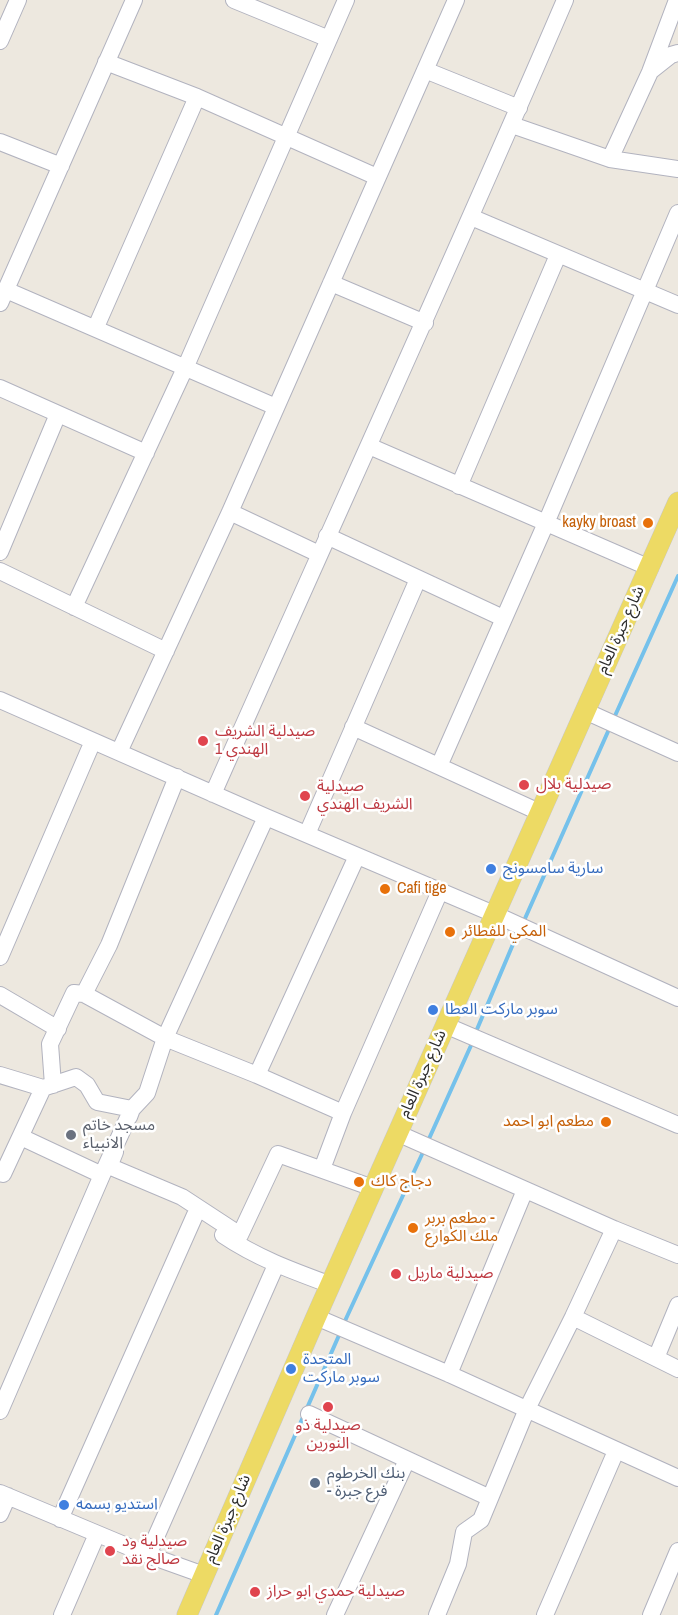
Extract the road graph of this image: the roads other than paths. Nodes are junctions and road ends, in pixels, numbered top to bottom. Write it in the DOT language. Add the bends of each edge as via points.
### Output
graph roads {
  1 [pos="18,0"];
  2 [pos="134,0"];
  3 [pos="346,0"];
  4 [pos="456,0"];
  5 [pos="565,0"];
  6 [pos="677,0"];
  7 [pos="239,1"];
  8 [pos="329,39"];
  9 [pos="0,41"];
  10 [pos="678,53"];
  11 [pos="106,62"];
  12 [pos="425,70"];
  13 [pos="650,72"];
  14 [pos="197,97"];
  15 [pos="519,108"];
  16 [pos="512,125"];
  17 [pos="287,136"];
  18 [pos="0,142"];
  19 [pos="609,159"];
  20 [pos="61,166"];
  21 [pos="678,169"];
  22 [pos="377,177"];
  23 [pos="678,213"];
  24 [pos="471,217"];
  25 [pos="558,255"];
  26 [pos="331,283"];
  27 [pos="646,292"];
  28 [pos="3,296"];
  29 [pos="678,305"];
  30 [pos="425,323"];
  31 [pos="96,327"];
  32 [pos="186,366"];
  33 [pos="0,388"];
  34 [pos="276,407"];
  35 [pos="58,414"];
  36 [pos="369,446"];
  37 [pos="146,453"];
  38 [pos="459,486"];
  39 [pos="678,502"];
  40 [pos="230,512"];
  41 [pos="546,523"];
  42 [pos="327,536"];
  43 [pos="0,552"];
  44 [pos="319,554"];
  45 [pos="650,568"];
  46 [pos="0,571"];
  47 [pos="418,579"];
  48 [pos="74,607"];
  49 [pos="503,618"];
  50 [pos="166,651"];
  51 [pos="1,703"];
  52 [pos="585,711"];
  53 [pos="353,727"];
  54 [pos="93,741"];
  55 [pos="119,752"];
  56 [pos="678,753"];
  57 [pos="439,766"];
  58 [pos="177,777"];
  59 [pos="213,794"];
  60 [pos="538,812"];
  61 [pos="266,817"];
  62 [pos="307,834"];
  63 [pos="357,856"];
  64 [pos="440,891"];
  65 [pos="494,914"];
  66 [pos="0,957"];
  67 [pos="84,994"];
  68 [pos="0,995"];
  69 [pos="678,998"];
  70 [pos="445,1025"];
  71 [pos="58,1029"];
  72 [pos="165,1038"];
  73 [pos="0,1075"];
  74 [pos="257,1075"];
  75 [pos="48,1087"];
  76 [pos="132,1109"];
  77 [pos="343,1113"];
  78 [pos="678,1125"];
  79 [pos="397,1133"];
  80 [pos="21,1137"];
  81 [pos="278,1154"];
  82 [pos="322,1169"];
  83 [pos="103,1172"];
  84 [pos="0,1173"];
  85 [pos="373,1188"];
  86 [pos="525,1190"];
  87 [pos="179,1199"];
  88 [pos="195,1215"];
  89 [pos="614,1229"];
  90 [pos="239,1246"];
  91 [pos="678,1255"];
  92 [pos="276,1265"];
  93 [pos="331,1285"];
  94 [pos="678,1305"];
  95 [pos="316,1317"];
  96 [pos="573,1317"];
  97 [pos="656,1358"];
  98 [pos="678,1368"];
  99 [pos="449,1374"];
  100 [pos="527,1409"];
  101 [pos="0,1411"];
  102 [pos="309,1414"];
  103 [pos="616,1451"];
  104 [pos="406,1460"];
  105 [pos="678,1478"];
  106 [pos="4,1494"];
  107 [pos="490,1498"];
  108 [pos="0,1514"];
  109 [pos="60,1519"];
  110 [pos="97,1534"];
  111 [pos="678,1551"];
  112 [pos="148,1556"];
  113 [pos="204,1575"];
  114 [pos="62,1615"];
  115 [pos="187,1615"];
  116 [pos="335,1615"];
  117 [pos="437,1615"];
  118 [pos="545,1615"];
  119 [pos="651,1615"];
  1 -- 9 [label="street"];
  2 -- 11 [label="street"];
  3 -- 8 [label="street"];
  4 -- 12 [label="street"];
  5 -- 15 [label="street"];
  6 -- 13 [label="street"];
  7 -- 8 [label="street"];
  8 -- 17 [label="street"];
  10 -- 13 [label="street"];
  11 -- 14 [label="street"];
  11 -- 20 [label="street"];
  12 -- 15 [label="street"];
  12 -- 22 [label="street"];
  13 -- 19 [label="street"];
  14 -- 17 [label="street"];
  14 -- 31 [label="street"];
  15 -- 16 [label="street"];
  16 -- 19 [label="street"];
  16 -- 24 [label="street"];
  17 -- 22 [label="street"];
  17 -- 32 [label="street"];
  18 -- 20 [label="street"];
  19 -- 21 [label="street"];
  20 -- 28 [label="street"];
  22 -- 26 [label="street"];
  23 -- 27 [label="street"];
  24 -- 25 [label="street"];
  24 -- 30 [label="street"];
  25 -- 27 [label="street"];
  25 -- 38 [label="street"];
  26 -- 30 [label="street"];
  26 -- 34 [label="street"];
  27 -- 29 [label="street"];
  27 -- 41 [label="street"];
  28 -- 31 [label="street"];
  30 -- 36 [label="street"];
  31 -- 32 [label="street"];
  32 -- 34 [label="street"];
  32 -- 37 [label="street"];
  33 -- 35 [label="street"];
  34 -- 40 [label="street"];
  35 -- 37 [label="street"];
  35 -- 43 [label="street"];
  36 -- 38 [label="street"];
  36 -- 42 [label="street"];
  37 -- 48 [label="street"];
  38 -- 41 [label="street"];
  39 -- 45 [label="main road, شارع جبرة العام"];
  40 -- 44 [label="street"];
  40 -- 50 [label="street"];
  41 -- 45 [label="street"];
  41 -- 49 [label="street"];
  42 -- 44 [label="street"];
  42 -- 47 [label="street"];
  44 -- 59 [label="street"];
  45 -- 52 [label="main road, شارع جبرة العام"];
  46 -- 48 [label="street"];
  47 -- 49 [label="street"];
  47 -- 53 [label="street"];
  48 -- 50 [label="street"];
  49 -- 57 [label="street"];
  50 -- 55 [label="street"];
  51 -- 54 [label="street"];
  52 -- 56 [label="street"];
  52 -- 60 [label="main road, شارع جبرة العام"];
  53 -- 57 [label="street"];
  53 -- 62 [label="street"];
  54 -- 55 [label="street"];
  54 -- 66 [label="street"];
  55 -- 58 [label="street"];
  57 -- 60 [label="street"];
  58 -- 59 [label="street"];
  58 -- 67 [label="street" via="110,945"];
  59 -- 61 [label="street"];
  60 -- 65 [label="main road, شارع جبرة العام"];
  61 -- 62 [label="street"];
  61 -- 72 [label="street"];
  62 -- 63 [label="street"];
  63 -- 64 [label="street"];
  63 -- 74 [label="street"];
  64 -- 65 [label="street"];
  64 -- 77 [label="street"];
  65 -- 69 [label="street"];
  65 -- 70 [label="main road, شارع جبرة العام"];
  67 -- 71 [label="street" via="74,993"];
  67 -- 72 [label="street"];
  68 -- 71 [label="street"];
  70 -- 78 [label="street"];
  70 -- 79 [label="main road, شارع جبرة العام"];
  71 -- 75 [label="street" via="50,1044"];
  72 -- 74 [label="street"];
  72 -- 76 [label="street" via="147,1093"];
  73 -- 75 [label="street"];
  74 -- 77 [label="street"];
  75 -- 76 [label="street" via="76,1077 87,1085 97,1102"];
  75 -- 80 [label="street"];
  76 -- 83 [label="street"];
  76 -- 87 [label="street" via="111,1167"];
  77 -- 82 [label="street"];
  79 -- 85 [label="main road, شارع جبرة العام"];
  79 -- 86 [label="street"];
  80 -- 83 [label="street"];
  80 -- 84 [label="street" via="3,1174"];
  81 -- 82 [label="street"];
  81 -- 87 [label="street" via="240,1235"];
  81 -- 90 [label="street"];
  82 -- 85 [label="street"];
  83 -- 87 [label="street"];
  83 -- 101 [label="street"];
  85 -- 93 [label="main road, شارع جبرة العام"];
  86 -- 89 [label="street"];
  86 -- 99 [label="street"];
  87 -- 88 [label="street"];
  88 -- 90 [label="street"];
  88 -- 109 [label="street"];
  89 -- 91 [label="street"];
  89 -- 96 [label="street"];
  90 -- 92 [label="street"];
  92 -- 93 [label="street"];
  92 -- 112 [label="street"];
  93 -- 95 [label="main road, شارع جبرة العام"];
  94 -- 97 [label="street"];
  95 -- 99 [label="street"];
  95 -- 113 [label="main road, شارع جبرة العام"];
  96 -- 97 [label="street"];
  96 -- 100 [label="street"];
  97 -- 98 [label="street"];
  99 -- 100 [label="street"];
  100 -- 103 [label="street"];
  100 -- 107 [label="street"];
  102 -- 104 [label="street"];
  103 -- 105 [label="street"];
  103 -- 118 [label="street"];
  104 -- 107 [label="street"];
  104 -- 116 [label="street"];
  106 -- 108 [label="street"];
  106 -- 109 [label="street"];
  107 -- 117 [label="street" via="481,1520 464,1532 458,1564"];
  109 -- 110 [label="street"];
  110 -- 112 [label="street"];
  110 -- 114 [label="street"];
  111 -- 119 [label="street"];
  112 -- 113 [label="street"];
  113 -- 115 [label="main road, شارع جبرة العام"];
}
